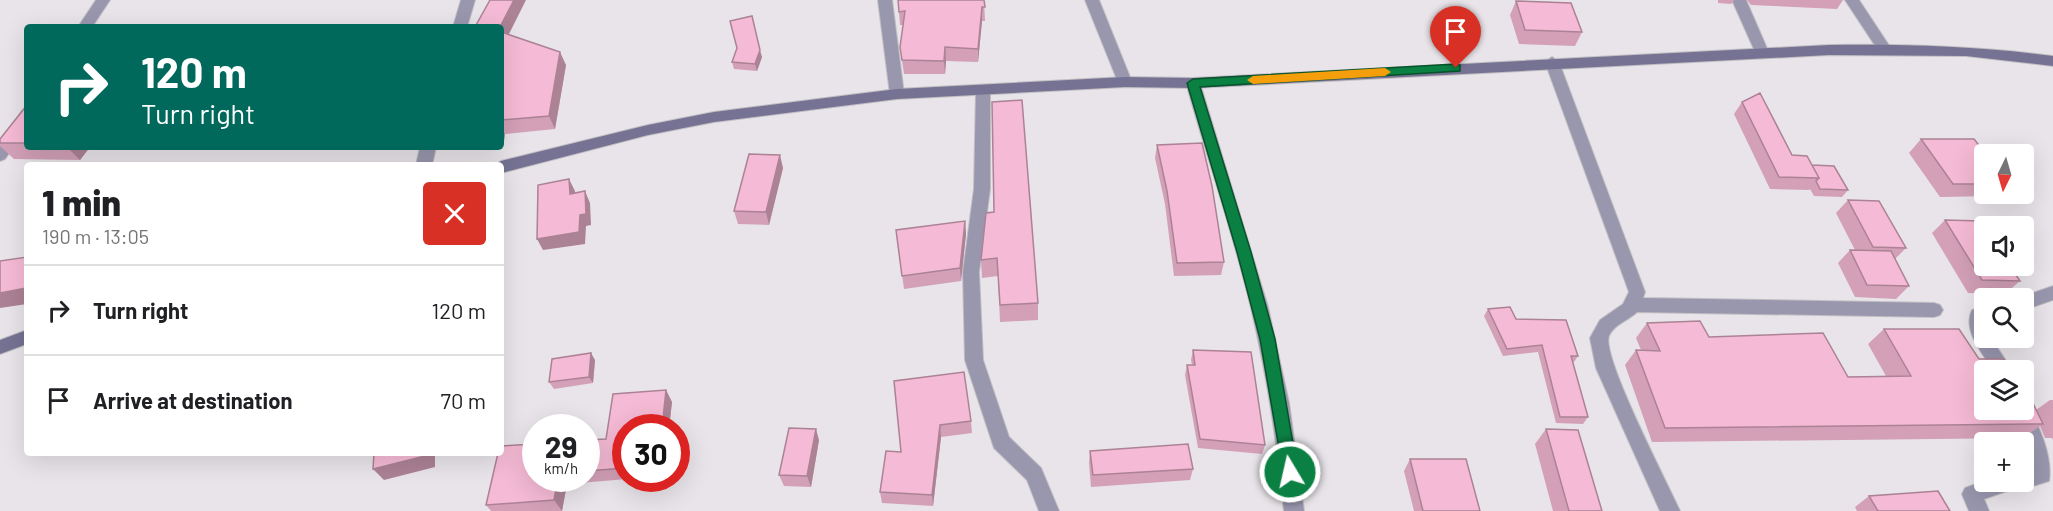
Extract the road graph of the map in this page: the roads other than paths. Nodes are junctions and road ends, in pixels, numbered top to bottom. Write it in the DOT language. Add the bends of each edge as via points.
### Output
graph roads {
  1 [pos="103,0"];
  2 [pos="468,0"];
  3 [pos="885,0"];
  4 [pos="1092,0"];
  5 [pos="1739,0"];
  6 [pos="1852,0"];
  7 [pos="87,24"];
  8 [pos="461,24"];
  9 [pos="1885,50"];
  10 [pos="1762,53"];
  11 [pos="2053,61"];
  12 [pos="1552,63"];
  13 [pos="1125,82"];
  14 [pos="1193,83"];
  15 [pos="983,92"];
  16 [pos="897,94"];
  17 [pos="24,119"];
  18 [pos="0,155"];
  19 [pos="504,165"];
  20 [pos="2053,293"];
  21 [pos="2034,300"];
  22 [pos="1632,305"];
  23 [pos="1934,310"];
  24 [pos="24,338"];
  25 [pos="0,346"];
  26 [pos="2034,440"];
  27 [pos="2034,477"];
  28 [pos="1978,492"];
  29 [pos="1049,511"];
  30 [pos="1294,511"];
  31 [pos="1670,511"];
  32 [pos="1979,511"];
  1 -- 7 [label="street"];
  2 -- 8 [label="street"];
  3 -- 16 [label="street"];
  4 -- 13 [label="street"];
  5 -- 10 [label="street"];
  6 -- 9 [label="street"];
  9 -- 10 [label="main road"];
  9 -- 11 [label="main road" via="1985,53"];
  10 -- 12 [label="main road"];
  12 -- 14 [label="main road"];
  12 -- 22 [label="street" via="1637,292"];
  13 -- 14 [label="main road"];
  13 -- 15 [label="main road"];
  14 -- 30 [label="street" via="1268,339"];
  15 -- 16 [label="main road"];
  15 -- 29 [label="street" via="982,189 971,272 974,360 1001,441 1034,474"];
  16 -- 19 [label="main road" via="714,117"];
  17 -- 18 [label="street"];
  20 -- 21 [label="street"];
  22 -- 23 [label="street"];
  22 -- 31 [label="street" via="1606,326 1599,338 1605,368"];
  24 -- 25 [label="main road"];
  26 -- 27 [label="street" via="2043,468 2042,475"];
  28 -- 32 [label="street" via="1972,494"];
}
